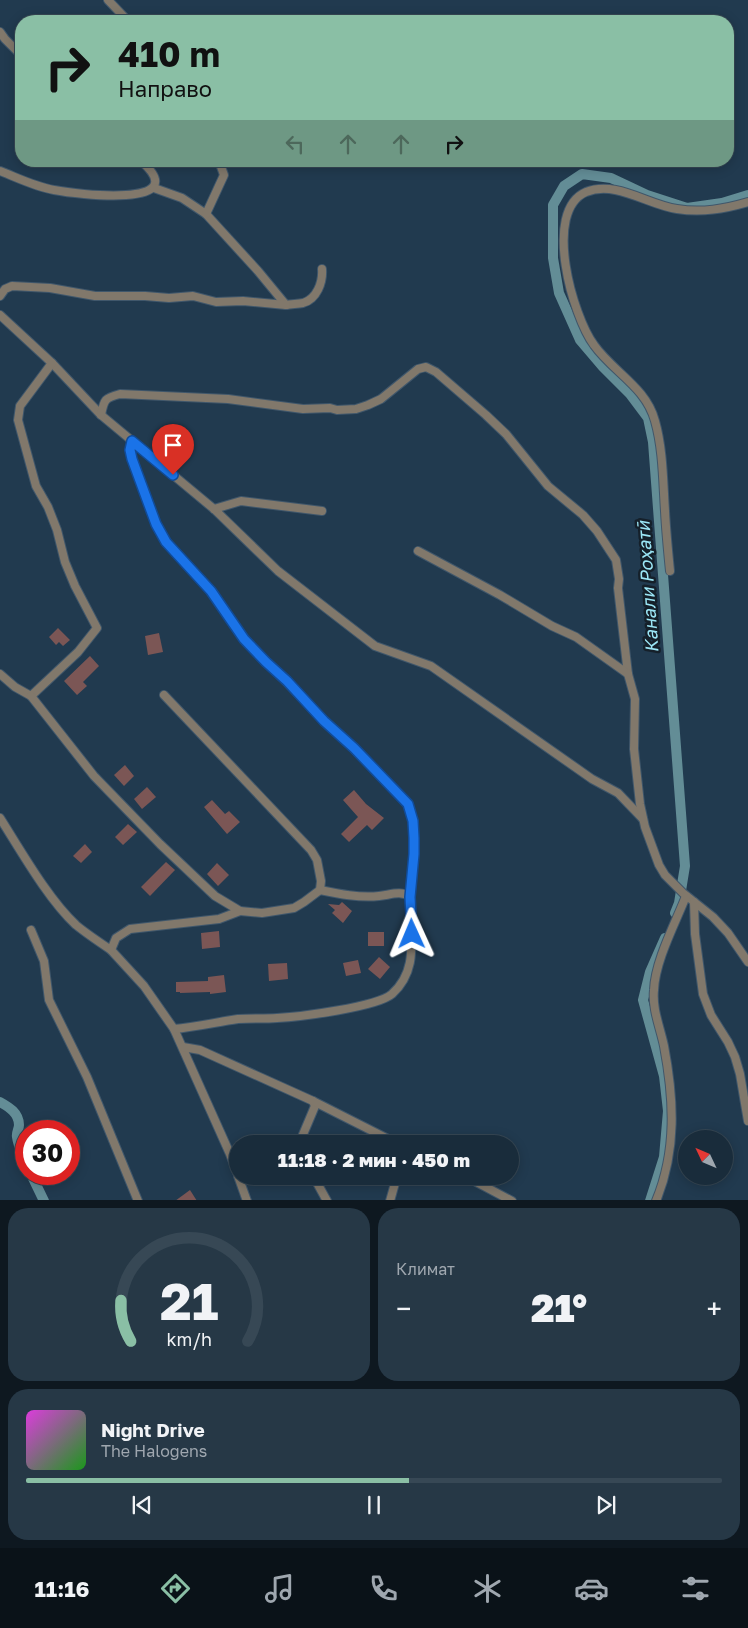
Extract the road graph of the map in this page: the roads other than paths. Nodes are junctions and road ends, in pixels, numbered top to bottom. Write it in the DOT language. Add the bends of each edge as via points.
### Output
graph roads {
  1 [pos="108,0"];
  2 [pos="122,15"];
  3 [pos="0,32"];
  4 [pos="15,49"];
  5 [pos="147,167"];
  6 [pos="221,167"];
  7 [pos="0,171"];
  8 [pos="154,188"];
  9 [pos="748,202"];
  10 [pos="206,214"];
  11 [pos="322,269"];
  12 [pos="0,296"];
  13 [pos="286,305"];
  14 [pos="0,315"];
  15 [pos="52,363"];
  16 [pos="102,415"];
  17 [pos="132,441"];
  18 [pos="214,509"];
  19 [pos="322,511"];
  20 [pos="418,551"];
  21 [pos="670,571"];
  22 [pos="0,674"];
  23 [pos="628,674"];
  24 [pos="164,695"];
  25 [pos="30,696"];
  26 [pos="0,818"];
  27 [pos="643,819"];
  28 [pos="320,890"];
  29 [pos="682,893"];
  30 [pos="410,897"];
  31 [pos="694,902"];
  32 [pos="240,911"];
  33 [pos="30,930"];
  34 [pos="111,950"];
  35 [pos="748,962"];
  36 [pos="174,1029"];
  37 [pos="183,1046"];
  38 [pos="313,1101"];
  39 [pos="748,1121"];
  40 [pos="303,1135"];
  41 [pos="380,1135"];
  42 [pos="229,1154"];
  43 [pos="242,1185"];
  44 [pos="318,1185"];
  45 [pos="394,1185"];
  46 [pos="483,1185"];
  47 [pos="138,1200"];
  48 [pos="247,1200"];
  49 [pos="327,1200"];
  50 [pos="390,1200"];
  51 [pos="512,1200"];
  52 [pos="656,1200"];
  1 -- 2 [label="street"];
  3 -- 4 [label="street"];
  5 -- 8 [label="street" via="156,177"];
  6 -- 10 [label="street" via="224,175"];
  7 -- 8 [label="street" via="54,190 138,195"];
  8 -- 10 [label="street" via="182,198"];
  9 -- 21 [label="street" via="712,210 687,211 602,189 581,195 566,220 567,275 584,329 601,355 642,394 655,420"];
  10 -- 13 [label="street"];
  11 -- 13 [label="street" via="317,292 305,302"];
  12 -- 13 [label="street" via="5,288 12,286 108,297 193,296 216,302"];
  14 -- 15 [label="street"];
  15 -- 16 [label="street"];
  15 -- 25 [label="street" via="20,406 18,420 36,486 57,530 65,562 98,628 78,652"];
  16 -- 17 [label="street"];
  16 -- 23 [label="street" via="104,402 120,394 228,399 303,409 356,409 381,399 422,367 430,368 506,434 548,486 583,515 612,552 618,566"];
  17 -- 18 [label="street"];
  17 -- 30 [label="street" via="132,459 166,542 211,591 244,639 408,804 413,821 414,854"];
  18 -- 19 [label="street" via="241,501"];
  18 -- 27 [label="street" via="278,571 375,646 431,666 592,779 618,793"];
  20 -- 23 [label="street" via="576,637"];
  22 -- 25 [label="street"];
  23 -- 27 [label="street" via="635,699 634,749"];
  24 -- 28 [label="street" via="311,850 318,860"];
  25 -- 32 [label="street" via="94,776 160,844 215,896"];
  26 -- 34 [label="street" via="61,908 76,925"];
  27 -- 29 [label="street" via="659,864"];
  28 -- 30 [label="street" via="364,897 403,893"];
  28 -- 32 [label="street" via="294,908 262,913"];
  29 -- 31 [label="street"];
  29 -- 52 [label="street" via="656,974 654,991 673,1115 669,1157"];
  30 -- 36 [label="street" via="411,963 400,986 378,1002 279,1018 239,1019"];
  31 -- 35 [label="street" via="728,933"];
  31 -- 39 [label="street" via="703,994 735,1057"];
  32 -- 34 [label="street" via="219,919 130,929 116,938"];
  33 -- 47 [label="street" via="44,961 49,1000 87,1077"];
  34 -- 36 [label="street" via="144,986"];
  36 -- 37 [label="street"];
  37 -- 38 [label="street" via="200,1050"];
  37 -- 42 [label="street"];
  38 -- 40 [label="street" via="315,1106"];
  38 -- 41 [label="street"];
  43 -- 48 [label="street"];
  44 -- 49 [label="street"];
  45 -- 50 [label="street"];
  46 -- 51 [label="street"];
}
